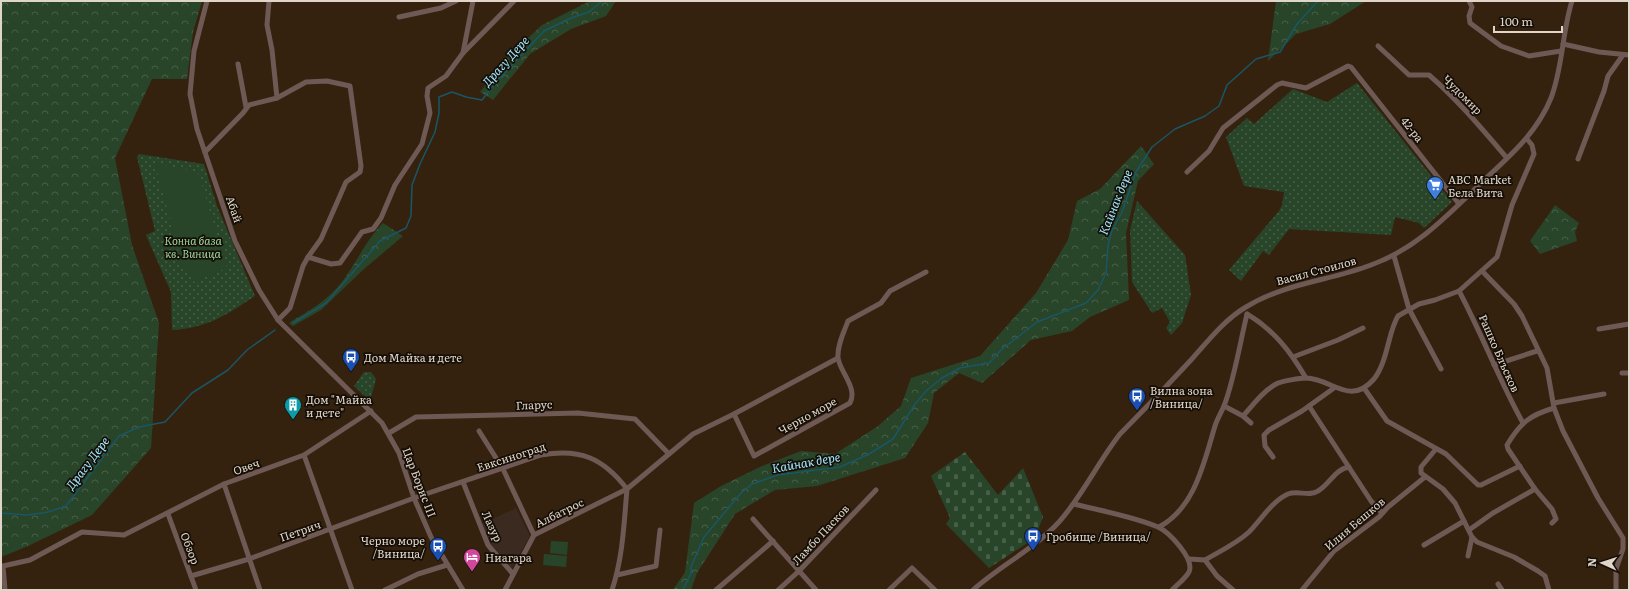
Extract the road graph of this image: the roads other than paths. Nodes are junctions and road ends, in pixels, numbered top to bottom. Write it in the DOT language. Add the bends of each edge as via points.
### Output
graph roads {
  1 [pos="207,1"];
  2 [pos="269,1"];
  3 [pos="456,1"];
  4 [pos="473,1"];
  5 [pos="514,1"];
  6 [pos="1469,1"];
  7 [pos="1572,1"];
  8 [pos="399,17"];
  9 [pos="1563,44"];
  10 [pos="1378,46"];
  11 [pos="1561,51"];
  12 [pos="463,53"];
  13 [pos="1626,55"];
  14 [pos="238,64"];
  15 [pos="277,98"];
  16 [pos="246,108"];
  17 [pos="1527,138"];
  18 [pos="205,152"];
  19 [pos="1507,158"];
  20 [pos="1578,159"];
  21 [pos="1187,172"];
  22 [pos="1459,204"];
  23 [pos="1394,256"];
  24 [pos="308,258"];
  25 [pos="1482,271"];
  26 [pos="926,272"];
  27 [pos="1459,291"];
  28 [pos="1244,308"];
  29 [pos="1409,309"];
  30 [pos="1247,314"];
  31 [pos="278,320"];
  32 [pos="1629,324"];
  33 [pos="1363,328"];
  34 [pos="1599,330"];
  35 [pos="1537,351"];
  36 [pos="1293,356"];
  37 [pos="838,358"];
  38 [pos="1494,365"];
  39 [pos="1441,370"];
  40 [pos="1622,373"];
  41 [pos="1629,373"];
  42 [pos="1306,378"];
  43 [pos="1334,388"];
  44 [pos="1364,388"];
  45 [pos="348,389"];
  46 [pos="1604,394"];
  47 [pos="1224,406"];
  48 [pos="1309,406"];
  49 [pos="1554,406"];
  50 [pos="371,411"];
  51 [pos="734,414"];
  52 [pos="1243,416"];
  53 [pos="1251,423"];
  54 [pos="1523,423"];
  55 [pos="480,432"];
  56 [pos="389,433"];
  57 [pos="1436,449"];
  58 [pos="669,454"];
  59 [pos="304,456"];
  60 [pos="1273,457"];
  61 [pos="1520,466"];
  62 [pos="1349,467"];
  63 [pos="503,469"];
  64 [pos="1425,476"];
  65 [pos="464,482"];
  66 [pos="224,484"];
  67 [pos="1535,488"];
  68 [pos="627,489"];
  69 [pos="876,490"];
  70 [pos="414,498"];
  71 [pos="1074,504"];
  72 [pos="1382,513"];
  73 [pos="168,514"];
  74 [pos="753,519"];
  75 [pos="1464,521"];
  76 [pos="1552,524"];
  77 [pos="1159,528"];
  78 [pos="330,530"];
  79 [pos="660,530"];
  80 [pos="1469,530"];
  81 [pos="534,535"];
  82 [pos="1472,537"];
  83 [pos="773,541"];
  84 [pos="1424,545"];
  85 [pos="1468,556"];
  86 [pos="249,559"];
  87 [pos="1189,559"];
  88 [pos="1205,560"];
  89 [pos="447,565"];
  90 [pos="799,571"];
  91 [pos="513,574"];
  92 [pos="617,575"];
  93 [pos="191,576"];
  94 [pos="1498,584"];
  95 [pos="1616,588"];
  96 [pos="5,590"];
  97 [pos="196,590"];
  98 [pos="260,590"];
  99 [pos="352,590"];
  100 [pos="385,590"];
  101 [pos="463,590"];
  102 [pos="505,590"];
  103 [pos="612,590"];
  104 [pos="716,590"];
  105 [pos="778,590"];
  106 [pos="816,590"];
  107 [pos="889,590"];
  108 [pos="935,590"];
  109 [pos="973,590"];
  110 [pos="1172,590"];
  111 [pos="1233,590"];
  112 [pos="1302,590"];
  113 [pos="1502,590"];
  114 [pos="1549,590"];
  1 -- 18 [label="street, Абай" via="194,51 190,94"];
  2 -- 15 [label="street" via="266,25 272,50"];
  3 -- 8 [label="street" via="441,8"];
  4 -- 12 [label="street"];
  5 -- 12 [label="street"];
  6 -- 11 [label="street" via="1472,7 1470,23 1501,46 1528,56"];
  7 -- 9 [label="street, Васил Стоилов"];
  9 -- 11 [label="street, Васил Стоилов"];
  9 -- 13 [label="street"];
  10 -- 19 [label="street, Чудомир" via="1404,72 1414,76 1429,75 1443,87"];
  11 -- 17 [label="street, Васил Стоилов" via="1556,84 1540,121"];
  12 -- 24 [label="street" via="446,76 428,88 426,96 430,114 422,144 395,185 381,218 373,229 362,232 340,263 331,264"];
  13 -- 20 [label="street" via="1608,76"];
  14 -- 16 [label="street"];
  15 -- 16 [label="street"];
  15 -- 24 [label="street" via="306,82 327,80 350,86 351,91 360,172 346,182 321,239"];
  16 -- 18 [label="street"];
  17 -- 19 [label="street, Васил Стоилов"];
  17 -- 25 [label="street" via="1534,154 1512,205 1496,257"];
  18 -- 31 [label="street, Абай" via="235,241 259,290"];
  19 -- 22 [label="street, Васил Стоилов"];
  21 -- 22 [label="street, 42-ра" via="1210,151 1224,128 1277,85 1282,83 1306,88 1345,66 1351,67"];
  22 -- 23 [label="street, Васил Стоилов" via="1426,234"];
  23 -- 28 [label="street, Васил Стоилов" via="1371,266 1279,290"];
  23 -- 29 [label="street"];
  24 -- 31 [label="street" via="290,308"];
  25 -- 27 [label="street"];
  25 -- 35 [label="street" via="1519,309"];
  26 -- 37 [label="street" via="890,291 882,303 848,321 840,342"];
  27 -- 29 [label="street"];
  27 -- 38 [label="street, Рашко Блъсков"];
  28 -- 30 [label="street"];
  28 -- 71 [label="street, Васил Стоилов" via="1223,324 1120,434"];
  29 -- 39 [label="street"];
  29 -- 44 [label="street" via="1396,319 1379,370 1375,378"];
  30 -- 36 [label="street" via="1278,337"];
  30 -- 47 [label="street"];
  31 -- 45 [label="street, Абай"];
  32 -- 34 [label="street"];
  33 -- 36 [label="street"];
  35 -- 38 [label="street"];
  35 -- 49 [label="street" via="1547,368"];
  36 -- 42 [label="street"];
  37 -- 51 [label="street"];
  37 -- 51 [label="street, Черно море" via="851,389 850,402 754,456"];
  38 -- 54 [label="street, Рашко Блъсков" via="1506,394"];
  40 -- 41 [label="street"];
  42 -- 43 [label="street"];
  42 -- 52 [label="street" via="1276,384"];
  43 -- 44 [label="street" via="1344,391"];
  43 -- 48 [label="street"];
  44 -- 57 [label="street" via="1387,421"];
  45 -- 50 [label="street, Цар Борис III"];
  46 -- 49 [label="street"];
  47 -- 52 [label="street"];
  47 -- 77 [label="street" via="1215,424 1190,496 1176,516"];
  48 -- 60 [label="street" via="1264,435 1265,446"];
  48 -- 62 [label="street"];
  49 -- 54 [label="street"];
  49 -- 95 [label="street" via="1588,482 1624,538 1616,569"];
  50 -- 56 [label="street, Цар Борис III"];
  50 -- 59 [label="street, Овеч"];
  51 -- 58 [label="street" via="693,434"];
  52 -- 53 [label="street"];
  54 -- 61 [label="street" via="1507,445"];
  55 -- 63 [label="street"];
  56 -- 58 [label="street, Гларус" via="416,417 578,413 635,420"];
  56 -- 70 [label="street, Цар Борис III" via="399,453"];
  57 -- 61 [label="street" via="1446,454 1479,486"];
  57 -- 64 [label="street" via="1421,467 1421,473"];
  58 -- 68 [label="street"];
  59 -- 66 [label="street, Овеч"];
  59 -- 78 [label="street"];
  61 -- 67 [label="street"];
  62 -- 72 [label="street"];
  62 -- 88 [label="street" via="1340,470 1317,492 1288,494 1232,545"];
  63 -- 65 [label="street, Евксиноград"];
  63 -- 68 [label="street, Евксиноград" via="541,455 571,452 593,459 617,476"];
  63 -- 81 [label="street"];
  64 -- 72 [label="street, Илия Бешков"];
  64 -- 75 [label="street" via="1448,495"];
  65 -- 70 [label="street, Евксиноград"];
  65 -- 91 [label="street, Лазур" via="488,545"];
  66 -- 73 [label="street, Овеч"];
  66 -- 86 [label="street"];
  67 -- 76 [label="street" via="1555,513 1556,519"];
  67 -- 80 [label="street"];
  68 -- 81 [label="street, Албатрос"];
  68 -- 92 [label="street" via="623,545"];
  69 -- 90 [label="street, Ламбо Пасков"];
  70 -- 78 [label="street, Петрич"];
  70 -- 89 [label="street, Цар Борис III"];
  71 -- 77 [label="street"];
  71 -- 109 [label="street, Васил Стоилов" via="1058,523 1030,547 992,573"];
  72 -- 112 [label="street, Илия Бешков" via="1334,551"];
  73 -- 93 [label="street, Обзор"];
  73 -- 96 [label="street, Овеч" via="124,535 82,532 30,560 3,566"];
  74 -- 83 [label="street"];
  75 -- 80 [label="street"];
  75 -- 84 [label="street"];
  77 -- 87 [label="street"];
  78 -- 86 [label="street, Петрич"];
  78 -- 99 [label="street"];
  79 -- 92 [label="street" via="656,566"];
  80 -- 82 [label="street"];
  81 -- 91 [label="street, Албатрос"];
  82 -- 85 [label="street"];
  82 -- 114 [label="street" via="1477,542 1514,557 1538,571 1545,576"];
  83 -- 90 [label="street"];
  83 -- 104 [label="street"];
  86 -- 93 [label="street, Петрич"];
  86 -- 98 [label="street"];
  87 -- 88 [label="street"];
  87 -- 110 [label="street" via="1188,573"];
  88 -- 111 [label="street" via="1217,576"];
  89 -- 100 [label="street" via="418,574"];
  89 -- 101 [label="street, Цар Борис III"];
  90 -- 105 [label="street, Ламбо Пасков"];
  90 -- 106 [label="street"];
  91 -- 102 [label="street, Албатрос"];
  92 -- 103 [label="street"];
  93 -- 97 [label="street, Обзор"];
  94 -- 113 [label="street"];
  107 -- 108 [label="street" via="912,568"];
}
